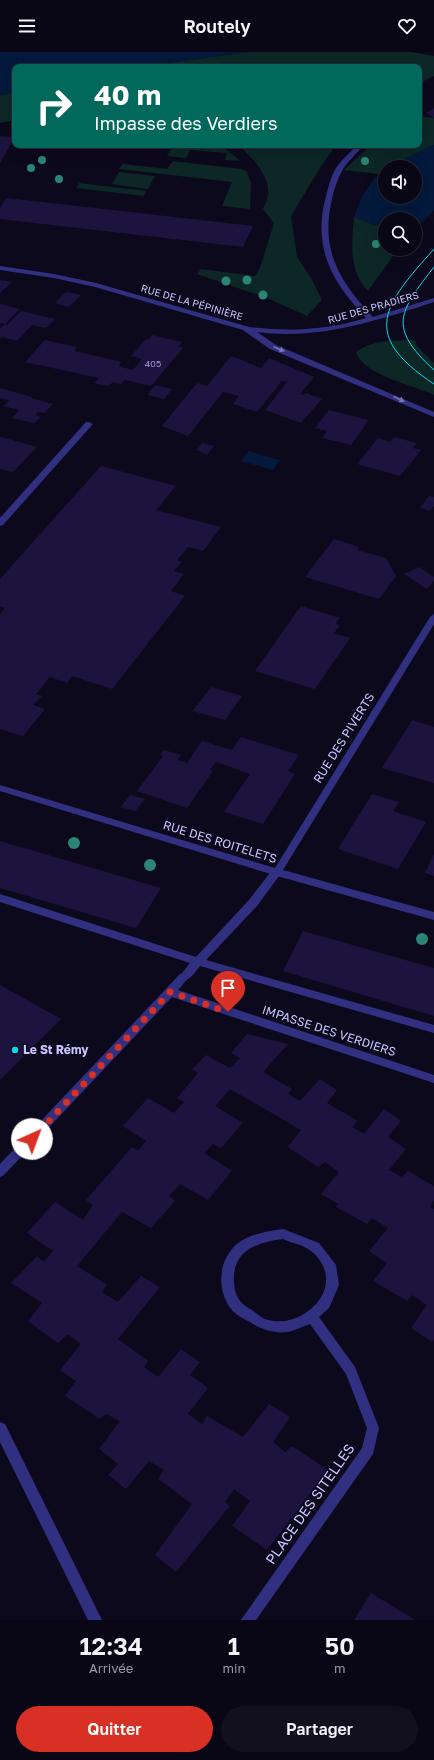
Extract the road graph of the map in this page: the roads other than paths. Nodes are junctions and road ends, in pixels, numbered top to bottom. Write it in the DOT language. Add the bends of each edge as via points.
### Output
graph roads {
  1 [pos="357,148"];
  2 [pos="0,268"];
  3 [pos="434,300"];
  4 [pos="371,319"];
  5 [pos="246,328"];
  6 [pos="434,415"];
  7 [pos="89,424"];
  8 [pos="0,524"];
  9 [pos="434,617"];
  10 [pos="1,790"];
  11 [pos="277,872"];
  12 [pos="0,898"];
  13 [pos="434,916"];
  14 [pos="199,962"];
  15 [pos="170,992"];
  16 [pos="434,1029"];
  17 [pos="434,1079"];
  18 [pos="0,1172"];
  19 [pos="313,1318"];
  20 [pos="0,1428"];
  21 [pos="95,1620"];
  22 [pos="248,1620"];
  1 -- 4 [label="street" via="337,172 324,217 323,234 325,253 337,277 352,299"];
  2 -- 5 [label="street, RUE DE LA PÉPINIÈRE" via="96,285"];
  3 -- 4 [label="street, RUE DES PRADIERS"];
  4 -- 5 [label="street, RUE DES PRADIERS" via="331,330 305,333"];
  5 -- 6 [label="street, RUE DE LA PÉPINIÈRE, one-way" via="274,347"];
  7 -- 8 [label="street"];
  9 -- 11 [label="street, RUE DES PIVERTS"];
  10 -- 11 [label="street, RUE DES ROITELETS"];
  11 -- 13 [label="street, RUE DES ROITELETS"];
  11 -- 14 [label="street, RUE DES PIVERTS" via="253,903"];
  12 -- 14 [label="street"];
  14 -- 15 [label="street, RUE DES PIVERTS"];
  14 -- 16 [label="street"];
  15 -- 17 [label="street, IMPASSE DES VERDIERS"];
  15 -- 18 [label="street, RUE DES PIVERTS"];
  19 -- 19 [label="street" via="326,1305 333,1291 333,1275 328,1259 316,1246 301,1238 283,1234 265,1235 248,1242 236,1252 229,1265 227,1279 230,1294 237,1307 249,1318 281,1327"];
  19 -- 22 [label="street, PLACE DES SITELLES" via="351,1371 373,1428 368,1450"];
  20 -- 21 [label="street"];
}
